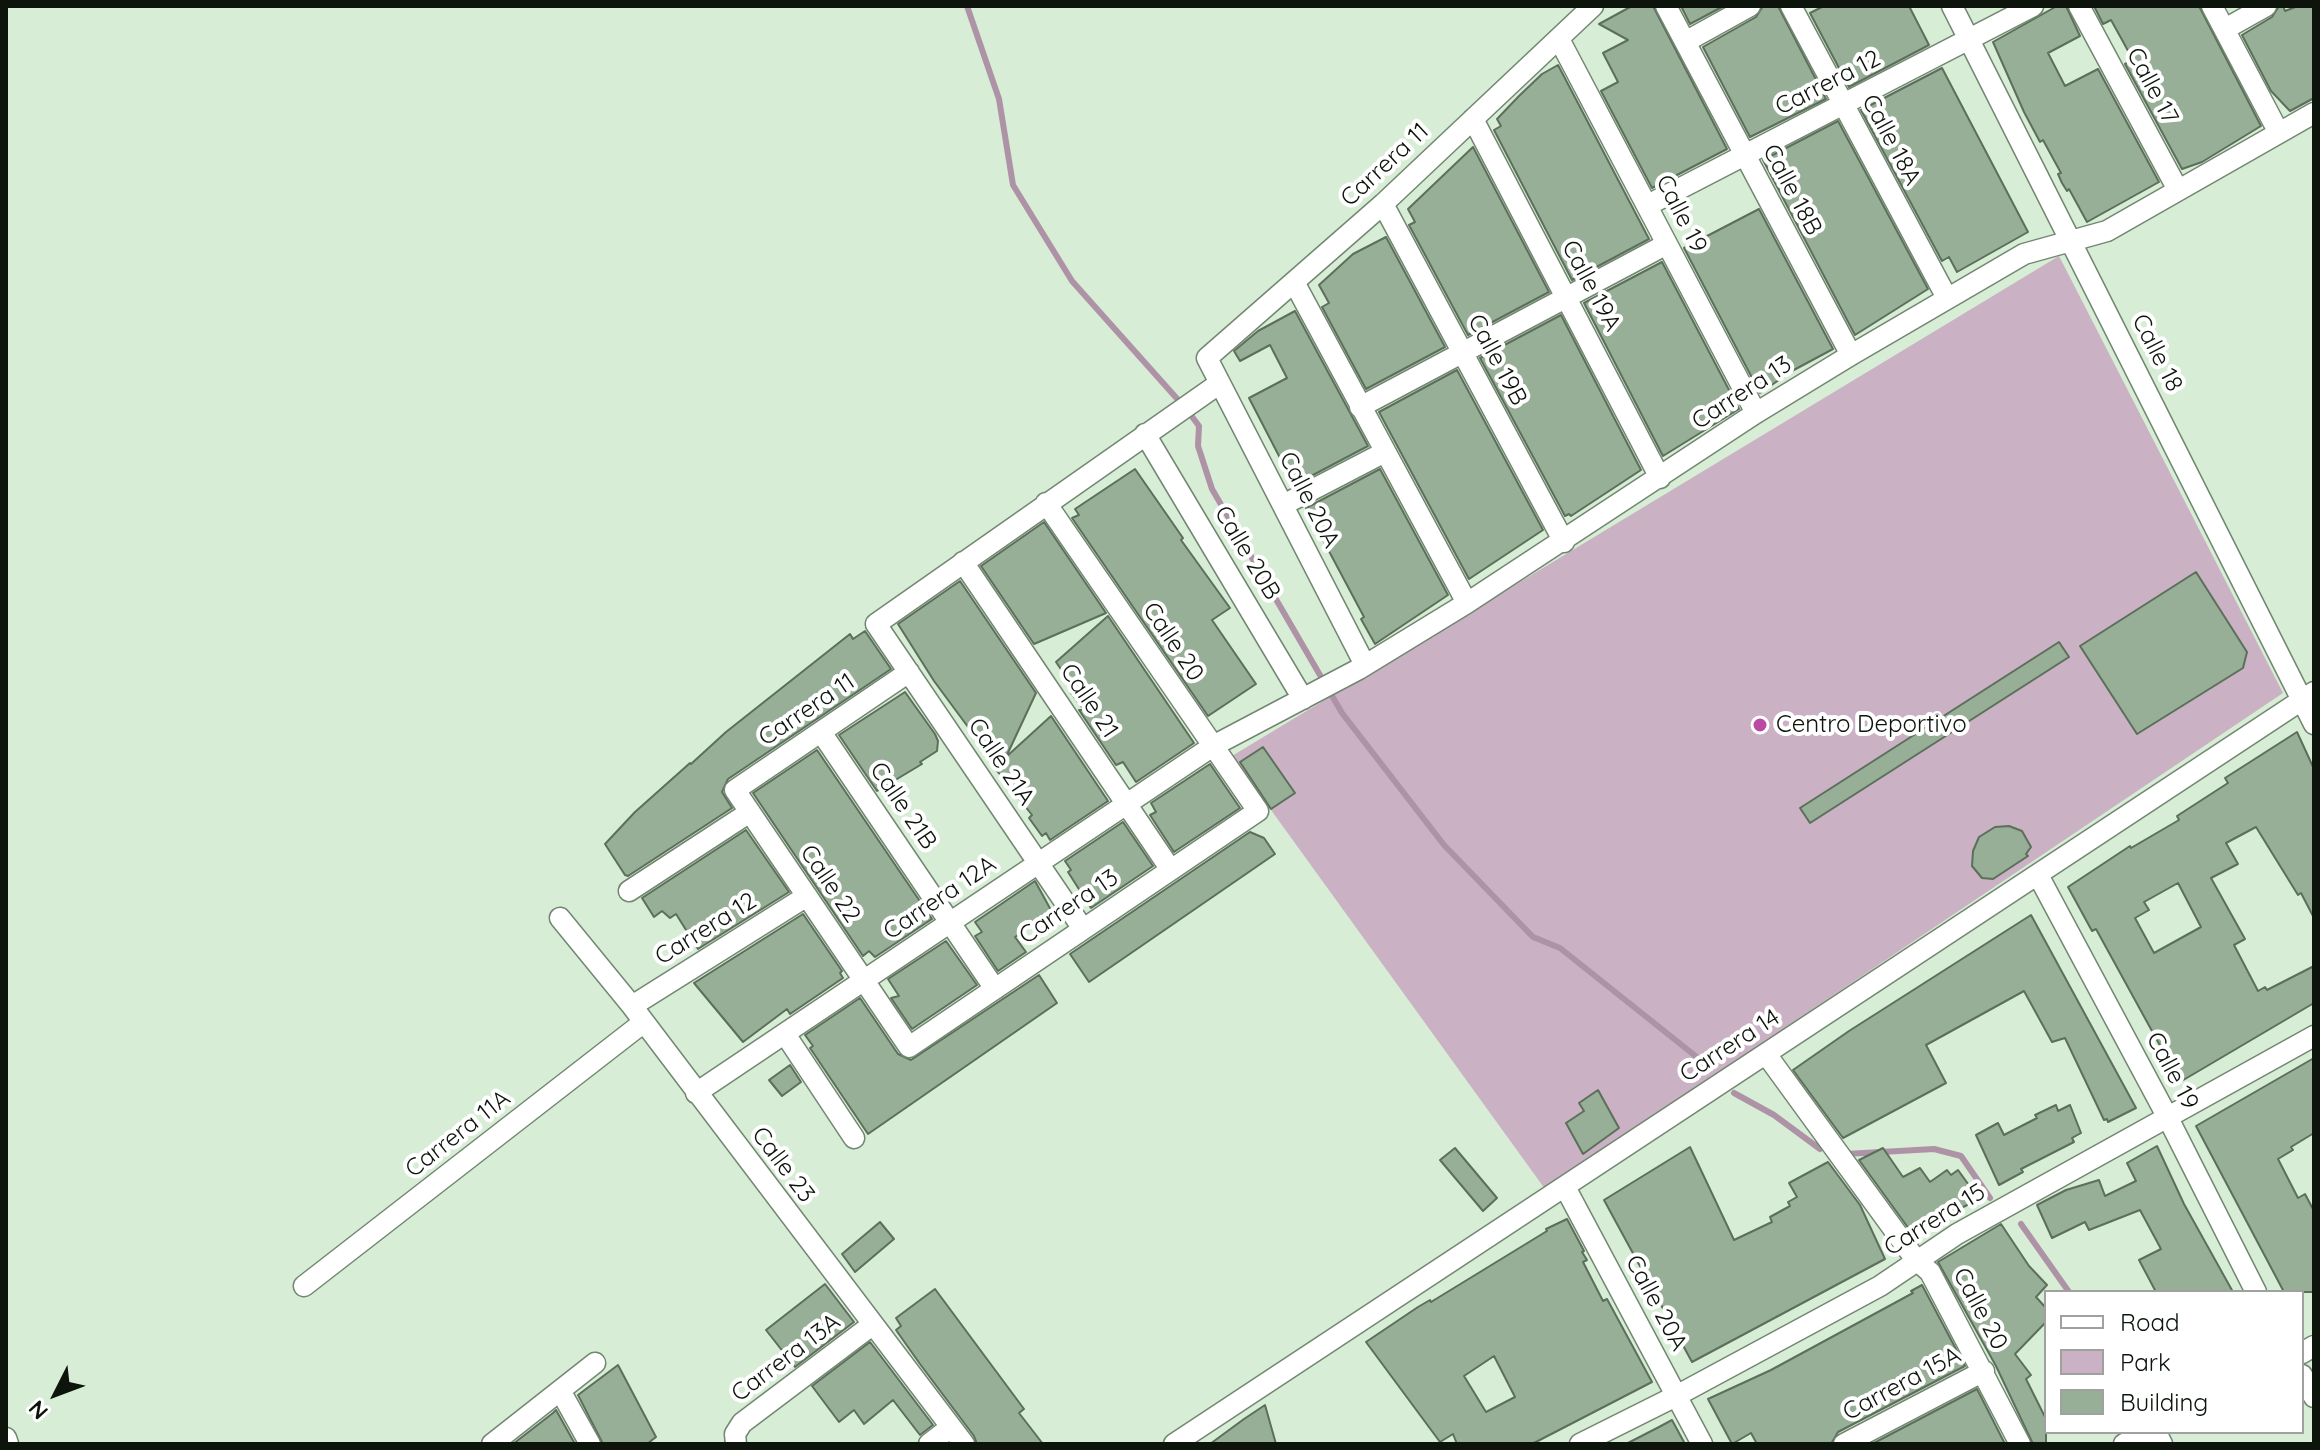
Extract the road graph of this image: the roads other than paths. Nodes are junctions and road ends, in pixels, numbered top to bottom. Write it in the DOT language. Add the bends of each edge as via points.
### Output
graph roads {
  1 [pos="1593,6"];
  2 [pos="1666,6"];
  3 [pos="1750,6"];
  4 [pos="1791,6"];
  5 [pos="1952,6"];
  6 [pos="2033,6"];
  7 [pos="2079,6"];
  8 [pos="2212,6"];
  9 [pos="2266,6"];
  10 [pos="2225,29"];
  11 [pos="1559,39"];
  12 [pos="1970,39"];
  13 [pos="1685,42"];
  14 [pos="1843,105"];
  15 [pos="2314,113"];
  16 [pos="1473,119"];
  17 [pos="2279,133"];
  18 [pos="1745,155"];
  19 [pos="2178,190"];
  20 [pos="1383,204"];
  21 [pos="1648,205"];
  22 [pos="2072,241"];
  23 [pos="1667,244"];
  24 [pos="1294,282"];
  25 [pos="1567,296"];
  26 [pos="1947,298"];
  27 [pos="1463,352"];
  28 [pos="1851,355"];
  29 [pos="1207,358"];
  30 [pos="1220,383"];
  31 [pos="1360,407"];
  32 [pos="1756,413"];
  33 [pos="1145,434"];
  34 [pos="1385,452"];
  35 [pos="1660,478"];
  36 [pos="1046,503"];
  37 [pos="1283,505"];
  38 [pos="1564,542"];
  39 [pos="963,562"];
  40 [pos="1467,603"];
  41 [pos="1362,667"];
  42 [pos="909,672"];
  43 [pos="2308,696"];
  44 [pos="1306,697"];
  45 [pos="2314,724"];
  46 [pos="821,732"];
  47 [pos="1213,746"];
  48 [pos="735,790"];
  49 [pos="1127,804"];
  50 [pos="1258,811"];
  51 [pos="750,812"];
  52 [pos="1039,864"];
  53 [pos="1171,870"];
  54 [pos="2038,875"];
  55 [pos="629,891"];
  56 [pos="807,896"];
  57 [pos="560,918"];
  58 [pos="950,923"];
  59 [pos="1083,929"];
  60 [pos="864,981"];
  61 [pos="995,989"];
  62 [pos="638,1014"];
  63 [pos="785,1034"];
  64 [pos="2314,1036"];
  65 [pos="909,1047"];
  66 [pos="1766,1054"];
  67 [pos="696,1093"];
  68 [pos="2168,1118"];
  69 [pos="854,1138"];
  70 [pos="1565,1187"];
  71 [pos="1916,1260"];
  72 [pos="304,1286"];
  73 [pos="2255,1290"];
  74 [pos="872,1325"];
  75 [pos="595,1363"];
  76 [pos="1984,1371"];
  77 [pos="2304,1379"];
  78 [pos="561,1392"];
  79 [pos="1676,1396"];
  80 [pos="2314,1397"];
  81 [pos="2143,1434"];
  82 [pos="958,1436"];
  83 [pos="6,1438"];
  84 [pos="735,1439"];
  85 [pos="8,1444"];
  86 [pos="492,1444"];
  87 [pos="590,1444"];
  88 [pos="929,1444"];
  89 [pos="1174,1444"];
  90 [pos="1580,1444"];
  91 [pos="1702,1444"];
  92 [pos="1844,1444"];
  93 [pos="2020,1444"];
  94 [pos="2124,1444"];
  1 -- 11 [label="street, Carrera 11"];
  2 -- 13 [label="street, Calle 18B"];
  3 -- 13 [label="street"];
  4 -- 14 [label="street, Calle 18A"];
  5 -- 12 [label="street, Calle 18"];
  6 -- 12 [label="street, Carrera 12"];
  7 -- 19 [label="street, Calle 17"];
  8 -- 10 [label="street"];
  9 -- 10 [label="street"];
  10 -- 17 [label="street"];
  11 -- 16 [label="street, Carrera 11"];
  11 -- 21 [label="street, Calle 19"];
  12 -- 14 [label="street, Carrera 12"];
  12 -- 22 [label="street, Calle 18"];
  13 -- 18 [label="street, Calle 18B"];
  14 -- 18 [label="street, Carrera 12"];
  14 -- 26 [label="street, Calle 18A"];
  15 -- 17 [label="street, Carrera 13"];
  16 -- 20 [label="street, Carrera 11"];
  16 -- 25 [label="street, Calle 19A"];
  17 -- 19 [label="street, Carrera 13"];
  18 -- 21 [label="street, Carrera 12"];
  18 -- 28 [label="street, Calle 18B"];
  19 -- 22 [label="street, Carrera 13" via="2107,231"];
  20 -- 24 [label="street, Carrera 11"];
  20 -- 27 [label="street, Calle 19B"];
  21 -- 23 [label="street, Calle 19"];
  22 -- 26 [label="street, Carrera 13" via="2024,254"];
  22 -- 43 [label="street, Calle 18"];
  23 -- 25 [label="street"];
  23 -- 32 [label="street, Calle 19"];
  24 -- 29 [label="street, Carrera 11"];
  24 -- 31 [label="street"];
  25 -- 27 [label="street"];
  25 -- 35 [label="street, Calle 19A"];
  26 -- 28 [label="street, Carrera 13"];
  27 -- 31 [label="street"];
  27 -- 38 [label="street, Calle 19B"];
  28 -- 32 [label="street, Carrera 13"];
  29 -- 30 [label="street, Calle 20A"];
  30 -- 33 [label="street"];
  30 -- 37 [label="street, Calle 20A"];
  31 -- 34 [label="street"];
  32 -- 35 [label="street, Carrera 13"];
  33 -- 36 [label="street"];
  33 -- 44 [label="street, Calle 20B"];
  34 -- 37 [label="street"];
  34 -- 40 [label="street"];
  35 -- 38 [label="street, Carrera 13"];
  36 -- 39 [label="street"];
  36 -- 47 [label="street, Calle 20"];
  37 -- 41 [label="street, Calle 20A"];
  38 -- 40 [label="street, Carrera 13"];
  39 -- 42 [label="street, Calle 21A" via="876,624"];
  39 -- 49 [label="street, Calle 21"];
  40 -- 41 [label="street, Carrera 13"];
  41 -- 44 [label="street, Carrera 13"];
  42 -- 46 [label="street, Carrera 11"];
  42 -- 52 [label="street, Calle 21A"];
  43 -- 45 [label="street, Calle 18"];
  43 -- 54 [label="street, Carrera 14"];
  44 -- 47 [label="street, Carrera 13"];
  46 -- 48 [label="street, Carrera 11"];
  46 -- 58 [label="street, Calle 21B"];
  47 -- 49 [label="street, Carrera 12A"];
  47 -- 50 [label="street, Calle 20"];
  48 -- 51 [label="street, Calle 22"];
  49 -- 52 [label="street, Carrera 12A"];
  49 -- 53 [label="street, Calle 21"];
  50 -- 53 [label="street, Carrera 13"];
  51 -- 55 [label="street"];
  51 -- 56 [label="street, Calle 22"];
  52 -- 58 [label="street, Carrera 12A"];
  52 -- 59 [label="street, Calle 21A"];
  53 -- 59 [label="street, Carrera 13"];
  54 -- 66 [label="street, Carrera 14"];
  54 -- 68 [label="street, Calle 19"];
  56 -- 60 [label="street, Calle 22"];
  56 -- 62 [label="street, Carrera 12"];
  57 -- 62 [label="street, Calle 23"];
  58 -- 60 [label="street, Carrera 12A"];
  58 -- 61 [label="street, Calle 21B"];
  59 -- 61 [label="street, Carrera 13"];
  60 -- 63 [label="street, Carrera 12A"];
  60 -- 65 [label="street, Calle 22"];
  61 -- 65 [label="street, Carrera 13"];
  62 -- 67 [label="street, Calle 23"];
  62 -- 72 [label="street, Carrera 11A"];
  63 -- 67 [label="street, Carrera 12A"];
  63 -- 69 [label="street"];
  64 -- 68 [label="street, Carrera 15"];
  66 -- 70 [label="street, Carrera 14"];
  66 -- 71 [label="street, Calle 20"];
  67 -- 74 [label="street, Calle 23"];
  68 -- 71 [label="street, Carrera 15"];
  68 -- 73 [label="street, Calle 19"];
  70 -- 79 [label="street, Calle 20A"];
  70 -- 89 [label="street, Carrera 14"];
  71 -- 76 [label="street, Calle 20" via="1930,1272"];
  71 -- 79 [label="street, Carrera 15" via="1880,1286"];
  74 -- 82 [label="street, Calle 23"];
  74 -- 84 [label="street, Carrera 13A" via="742,1423"];
  75 -- 78 [label="street"];
  76 -- 92 [label="street, Carrera 15A"];
  76 -- 93 [label="street, Calle 20"];
  77 -- 80 [label="street"];
  78 -- 86 [label="street"];
  78 -- 87 [label="street"];
  79 -- 90 [label="street, Carrera 15"];
  79 -- 91 [label="street, Calle 20A"];
  81 -- 94 [label="street"];
  82 -- 88 [label="street"];
  83 -- 85 [label="street"];
}
